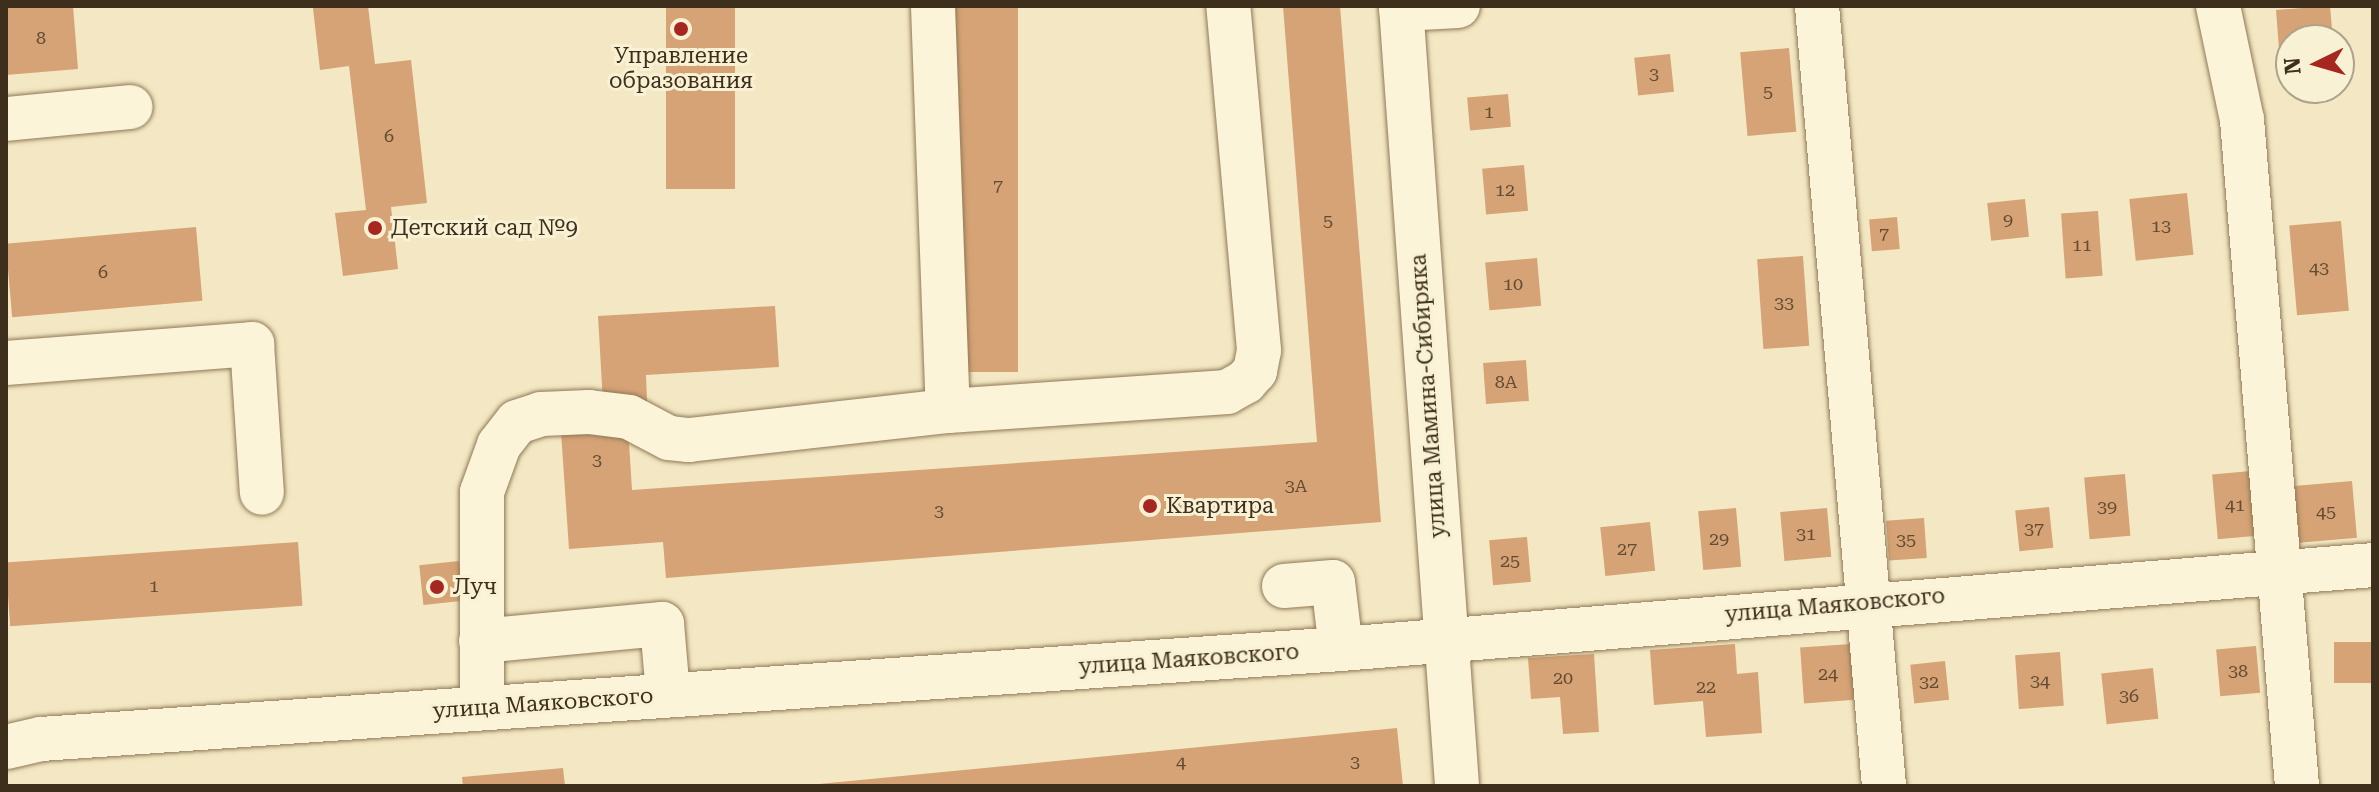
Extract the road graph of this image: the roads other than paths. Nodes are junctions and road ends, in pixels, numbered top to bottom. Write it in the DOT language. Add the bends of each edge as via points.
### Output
graph roads {
  1 [pos="933,6"];
  2 [pos="1228,6"];
  3 [pos="1458,6"];
  4 [pos="1817,6"];
  5 [pos="2218,6"];
  6 [pos="1401,8"];
  7 [pos="130,107"];
  8 [pos="6,119"];
  9 [pos="6,363"];
  10 [pos="948,411"];
  11 [pos="262,493"];
  12 [pos="2373,565"];
  13 [pos="2280,569"];
  14 [pos="1284,586"];
  15 [pos="1869,602"];
  16 [pos="1446,639"];
  17 [pos="481,641"];
  18 [pos="1341,649"];
  19 [pos="668,694"];
  20 [pos="482,708"];
  21 [pos="6,747"];
  22 [pos="1457,786"];
  23 [pos="1884,786"];
  24 [pos="2297,786"];
  1 -- 10 [label="street"];
  2 -- 10 [label="street" via="1259,350 1255,371 1227,392"];
  3 -- 6 [label="street"];
  4 -- 15 [label="street"];
  5 -- 13 [label="street" via="2242,120"];
  6 -- 16 [label="street, улица Мамина-Сибиряка"];
  7 -- 8 [label="street"];
  9 -- 11 [label="street" via="252,344"];
  10 -- 17 [label="street" via="689,440 669,438 629,417 589,412 541,414 517,422 499,445 482,492"];
  12 -- 13 [label="street, улица Маяковского"];
  13 -- 15 [label="street, улица Маяковского"];
  13 -- 24 [label="street"];
  14 -- 18 [label="street" via="1333,582"];
  15 -- 16 [label="street, улица Маяковского"];
  15 -- 23 [label="street"];
  16 -- 18 [label="street, улица Маяковского"];
  16 -- 22 [label="street, улица Мамина-Сибиряка"];
  17 -- 19 [label="street" via="662,624"];
  17 -- 20 [label="street"];
  18 -- 19 [label="street, улица Маяковского"];
  19 -- 20 [label="street, улица Маяковского"];
  20 -- 21 [label="street, улица Маяковского" via="41,739"];
}
